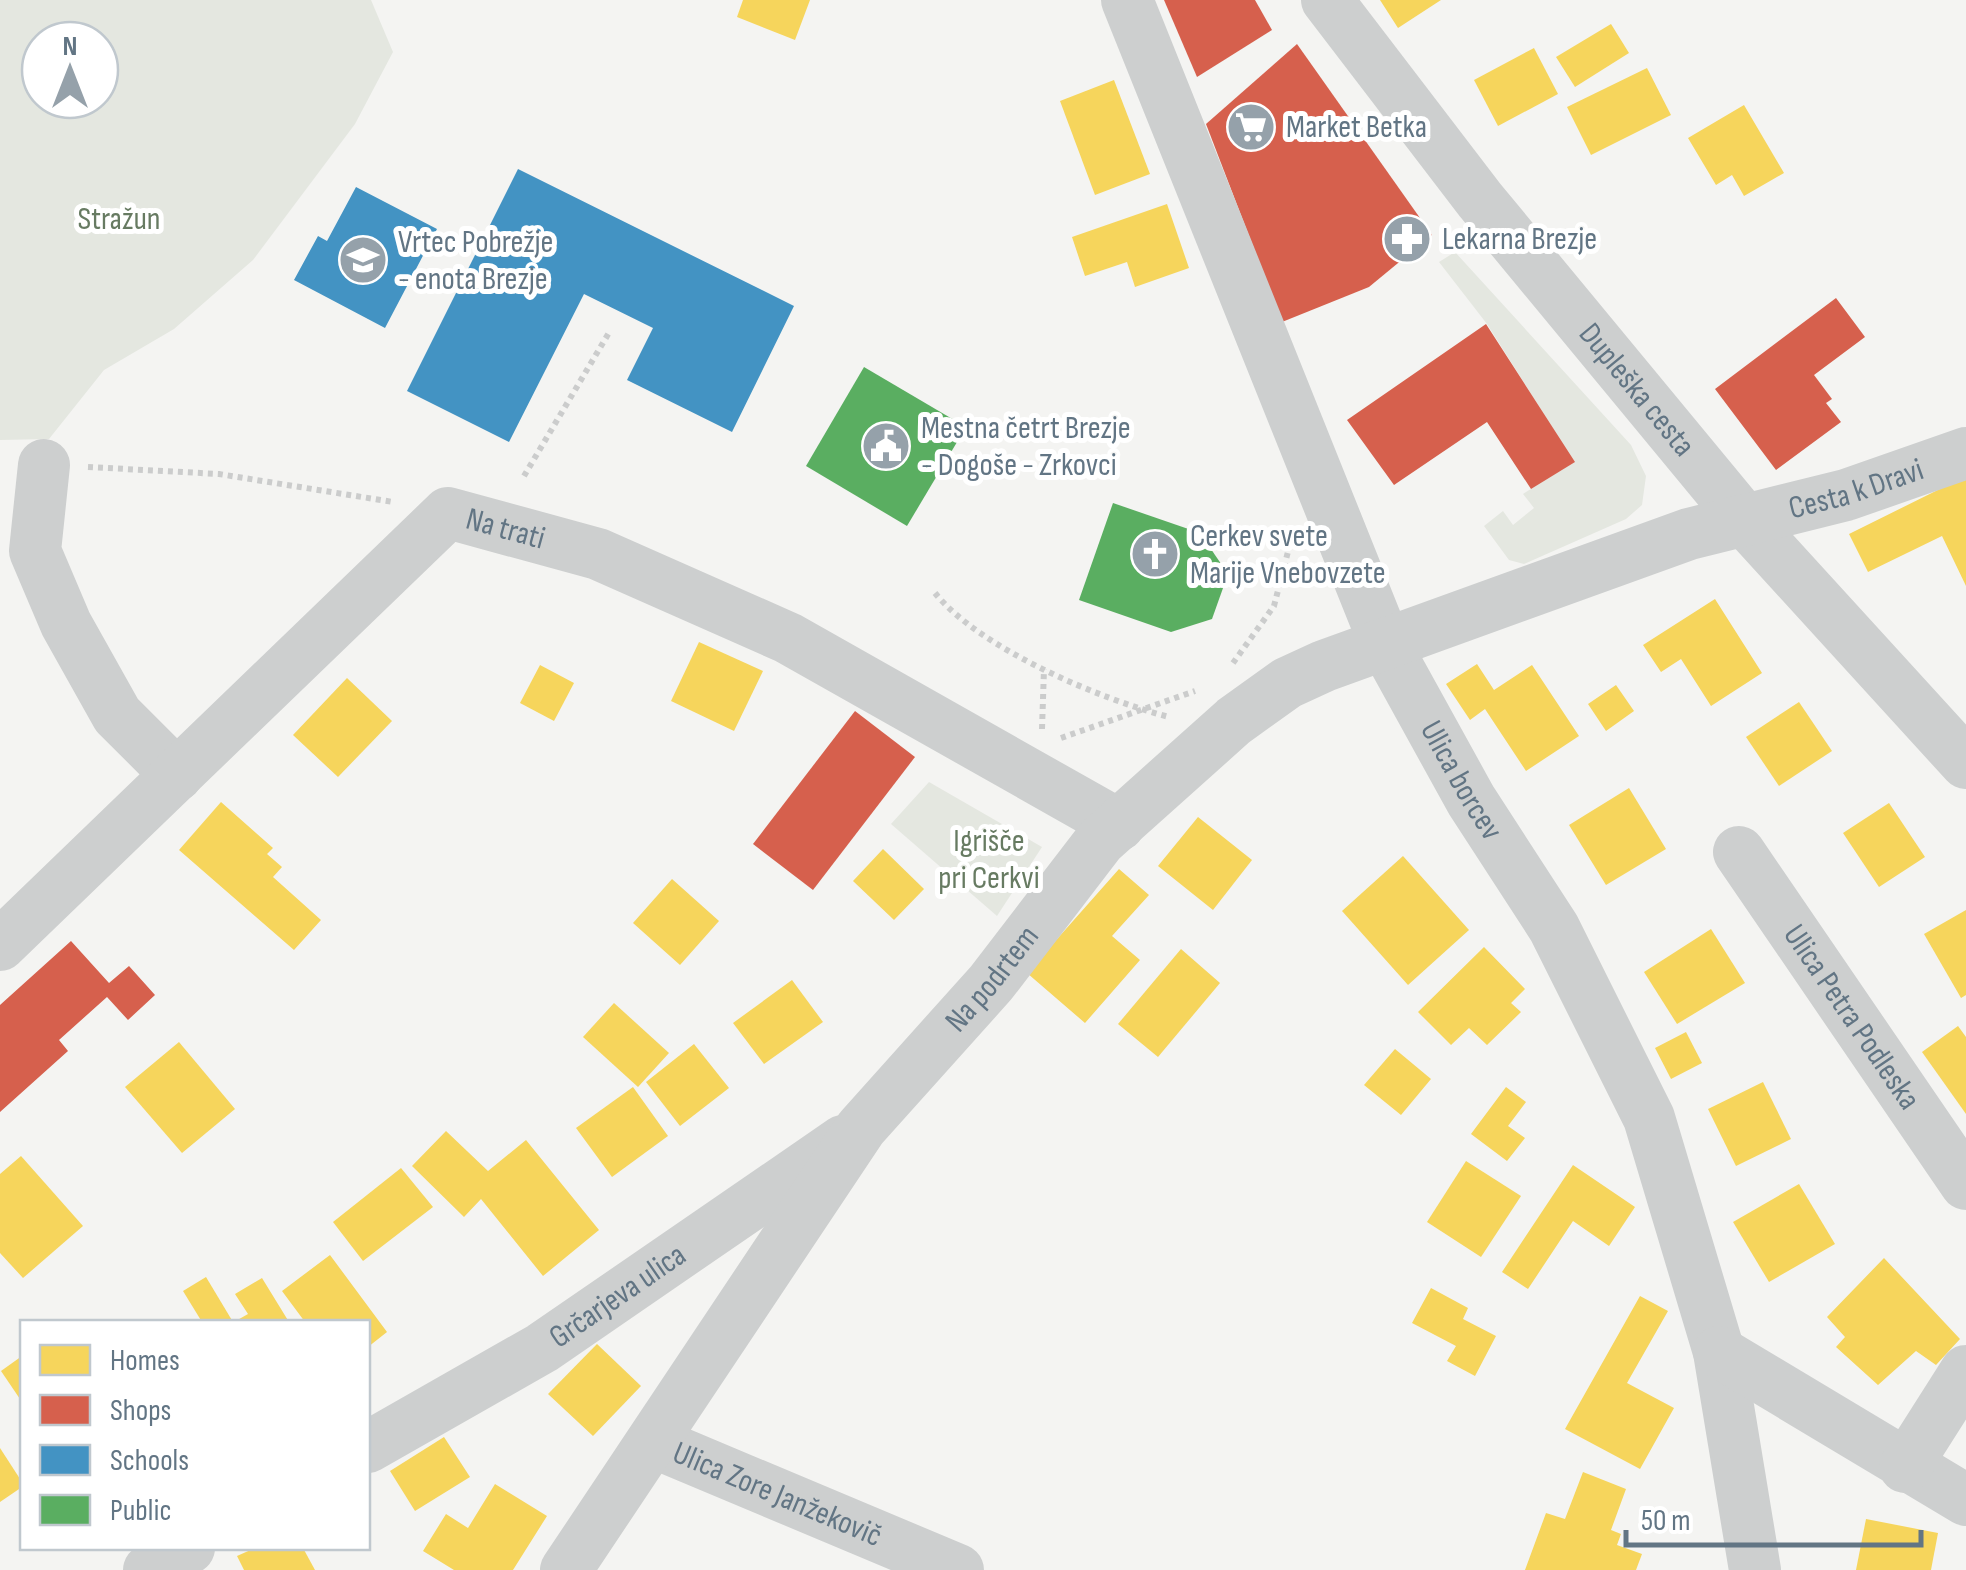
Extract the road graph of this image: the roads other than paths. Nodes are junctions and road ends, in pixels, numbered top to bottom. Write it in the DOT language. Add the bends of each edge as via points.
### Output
graph roads {
  1 [pos="1127,0"];
  2 [pos="1327,0"];
  3 [pos="1966,453"];
  4 [pos="44,465"];
  5 [pos="1747,523"];
  6 [pos="1386,646"];
  7 [pos="1966,763"];
  8 [pos="177,775"];
  9 [pos="1119,825"];
  10 [pos="1739,852"];
  11 [pos="0,946"];
  12 [pos="861,1128"];
  13 [pos="1966,1184"];
  14 [pos="1719,1352"];
  15 [pos="1966,1371"];
  16 [pos="652,1442"];
  17 [pos="370,1446"];
  18 [pos="1905,1468"];
  19 [pos="1966,1500"];
  20 [pos="185,1550"];
  21 [pos="939,1567"];
  22 [pos="150,1570"];
  23 [pos="566,1570"];
  24 [pos="1755,1570"];
  1 -- 6 [label="street, Ulica borcev"];
  2 -- 5 [label="street, Dupleška cesta" via="1480,200"];
  3 -- 5 [label="street, Cesta k Dravi"];
  4 -- 8 [label="street" via="35,551 66,624 117,715"];
  5 -- 6 [label="street, Na podrtem" via="1689,534"];
  5 -- 7 [label="street, Dupleška cesta"];
  6 -- 9 [label="street, Na podrtem" via="1286,683"];
  6 -- 14 [label="street, Ulica borcev" via="1470,800 1554,928 1649,1118"];
  8 -- 9 [label="street, Na trati" via="448,513 598,554 788,638"];
  8 -- 11 [label="street, Na trati"];
  9 -- 12 [label="street, Na podrtem" via="956,1025"];
  10 -- 13 [label="street, Ulica Petra Podleska"];
  12 -- 16 [label="street, Na podrtem"];
  12 -- 17 [label="street, Grčarjeva ulica" via="542,1348"];
  14 -- 18 [label="street"];
  14 -- 24 [label="street, Ulica borcev"];
  15 -- 18 [label="street"];
  16 -- 21 [label="street, Ulica Zore Janžekovič"];
  16 -- 23 [label="street, Na podrtem"];
  18 -- 19 [label="street"];
  20 -- 22 [label="street"];
}
